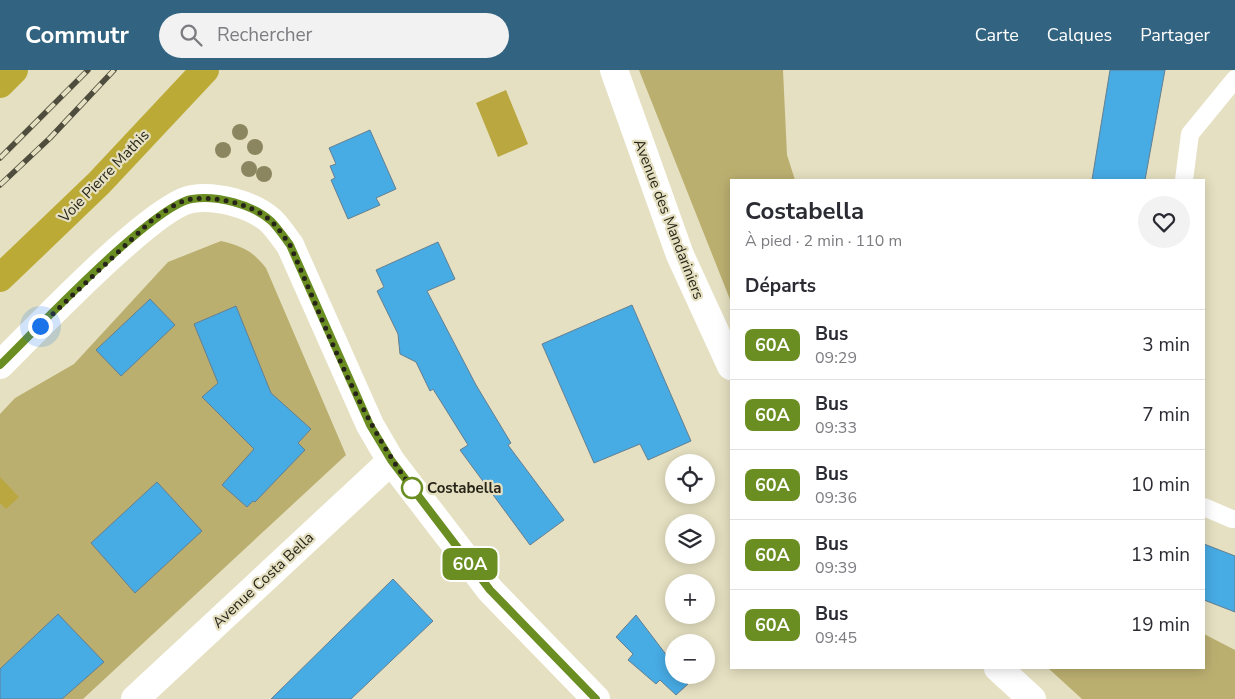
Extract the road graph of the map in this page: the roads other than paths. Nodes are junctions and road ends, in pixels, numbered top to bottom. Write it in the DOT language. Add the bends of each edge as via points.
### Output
graph roads {
  1 [pos="14,70"];
  2 [pos="205,70"];
  3 [pos="614,70"];
  4 [pos="1235,79"];
  5 [pos="0,84"];
  6 [pos="1184,179"];
  7 [pos="0,278"];
  8 [pos="730,364"];
  9 [pos="0,365"];
  10 [pos="391,460"];
  11 [pos="1205,507"];
  12 [pos="1234,518"];
  13 [pos="999,669"];
  14 [pos="136,699"];
  15 [pos="596,699"];
  16 [pos="1032,699"];
  1 -- 5 [label="highway"];
  2 -- 7 [label="highway, Voie Pierre Mathis" via="99,183"];
  3 -- 8 [label="street, Avenue des Mandariniers" via="680,255"];
  4 -- 6 [label="lane" via="1190,134"];
  9 -- 10 [label="street" via="151,221 191,199 218,199 246,206 270,220 290,245 370,425"];
  10 -- 14 [label="street, Avenue Costa Bella"];
  10 -- 15 [label="street" via="490,590"];
  11 -- 12 [label="lane"];
  13 -- 16 [label="street"];
}
